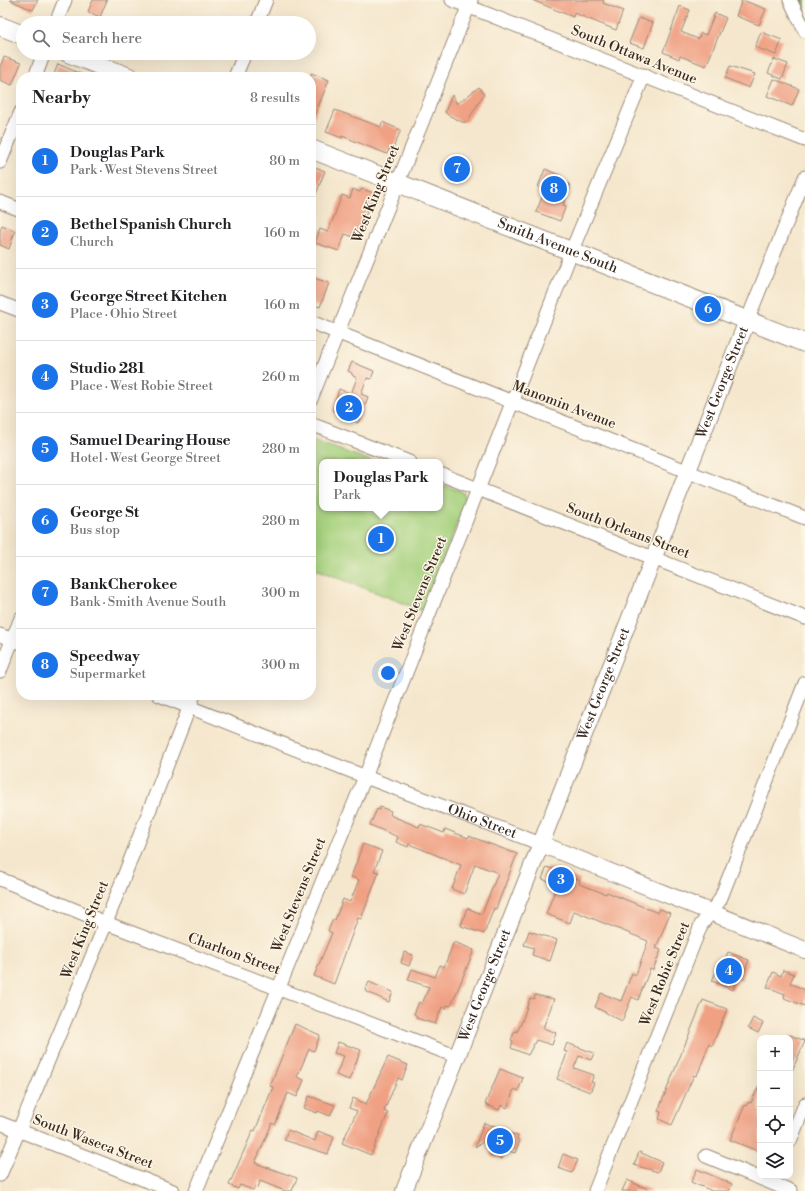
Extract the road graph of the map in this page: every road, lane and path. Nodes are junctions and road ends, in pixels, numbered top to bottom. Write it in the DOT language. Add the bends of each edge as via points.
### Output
graph roads {
  1 [pos="65,0"];
  2 [pos="266,0"];
  3 [pos="452,0"];
  4 [pos="790,0"];
  5 [pos="469,3"];
  6 [pos="59,16"];
  7 [pos="260,16"];
  8 [pos="0,26"];
  9 [pos="805,31"];
  10 [pos="16,32"];
  11 [pos="41,60"];
  12 [pos="86,60"];
  13 [pos="242,60"];
  14 [pos="37,72"];
  15 [pos="116,72"];
  16 [pos="237,72"];
  17 [pos="644,75"];
  18 [pos="16,124"];
  19 [pos="805,140"];
  20 [pos="316,151"];
  21 [pos="0,162"];
  22 [pos="805,177"];
  23 [pos="398,183"];
  24 [pos="0,202"];
  25 [pos="16,208"];
  26 [pos="572,250"];
  27 [pos="0,303"];
  28 [pos="16,309"];
  29 [pos="747,321"];
  30 [pos="316,324"];
  31 [pos="337,332"];
  32 [pos="805,343"];
  33 [pos="316,386"];
  34 [pos="512,403"];
  35 [pos="316,426"];
  36 [pos="400,459"];
  37 [pos="690,471"];
  38 [pos="443,475"];
  39 [pos="479,489"];
  40 [pos="805,518"];
  41 [pos="655,558"];
  42 [pos="805,618"];
  43 [pos="0,635"];
  44 [pos="16,641"];
  45 [pos="16,643"];
  46 [pos="0,671"];
  47 [pos="805,683"];
  48 [pos="192,701"];
  49 [pos="365,776"];
  50 [pos="541,844"];
  51 [pos="0,879"];
  52 [pos="710,912"];
  53 [pos="106,923"];
  54 [pos="805,950"];
  55 [pos="280,988"];
  56 [pos="458,1057"];
  57 [pos="805,1104"];
  58 [pos="0,1123"];
  59 [pos="19,1130"];
  60 [pos="793,1134"];
  61 [pos="706,1156"];
  62 [pos="0,1175"];
  63 [pos="773,1184"];
  64 [pos="174,1191"];
  65 [pos="196,1191"];
  66 [pos="404,1191"];
  67 [pos="596,1191"];
  68 [pos="791,1191"];
  1 -- 6 [label="street"];
  2 -- 7 [label="street"];
  3 -- 5 [label="street, South Ottawa Avenue"];
  4 -- 9 [label="street"];
  5 -- 17 [label="street, South Ottawa Avenue"];
  5 -- 23 [label="street, West King Street"];
  8 -- 10 [label="main road"];
  11 -- 14 [label="street"];
  12 -- 15 [label="main road"];
  13 -- 16 [label="street"];
  17 -- 19 [label="street, South Ottawa Avenue"];
  17 -- 26 [label="street, West Stevens Street"];
  18 -- 21 [label="street"];
  20 -- 23 [label="main road, Smith Avenue South"];
  22 -- 29 [label="street, West George Street"];
  23 -- 26 [label="main road, Smith Avenue South"];
  23 -- 31 [label="street, West King Street"];
  24 -- 25 [label="street"];
  26 -- 29 [label="main road, Smith Avenue South"];
  26 -- 34 [label="street, West Stevens Street"];
  27 -- 28 [label="street"];
  29 -- 32 [label="main road, Smith Avenue South"];
  29 -- 37 [label="street, West George Street"];
  30 -- 31 [label="street, Manomin Avenue"];
  31 -- 33 [label="street, West King Street"];
  31 -- 34 [label="street, Manomin Avenue"];
  34 -- 37 [label="street, Manomin Avenue"];
  34 -- 39 [label="street, West Stevens Street"];
  35 -- 36 [label="street"];
  37 -- 40 [label="street, Manomin Avenue"];
  37 -- 41 [label="street, West George Street"];
  38 -- 39 [label="street, South Orleans Street"];
  39 -- 41 [label="street, South Orleans Street"];
  39 -- 49 [label="street, West Stevens Street"];
  41 -- 42 [label="street, South Orleans Street"];
  41 -- 50 [label="street, West George Street"];
  43 -- 44 [label="street"];
  45 -- 46 [label="street"];
  47 -- 52 [label="street, West Robie Street" via="720,900"];
  48 -- 49 [label="street, Ohio Street"];
  48 -- 53 [label="street, West King Street"];
  49 -- 50 [label="street, Ohio Street"];
  49 -- 55 [label="street, West Stevens Street"];
  50 -- 52 [label="street, Ohio Street"];
  50 -- 56 [label="street, West George Street"];
  51 -- 53 [label="street, Charlton Street"];
  52 -- 54 [label="street, Ohio Street"];
  52 -- 67 [label="street, West Robie Street" via="701,925"];
  53 -- 55 [label="street, Charlton Street"];
  53 -- 59 [label="street, West King Street"];
  55 -- 56 [label="street, Charlton Street"];
  55 -- 65 [label="street, West Stevens Street"];
  56 -- 66 [label="street, West George Street"];
  57 -- 60 [label="street"];
  58 -- 59 [label="street, South Waseca Street"];
  59 -- 62 [label="street, West King Street"];
  59 -- 64 [label="street, South Waseca Street"];
  61 -- 63 [label="street"];
  63 -- 68 [label="street"];
}
